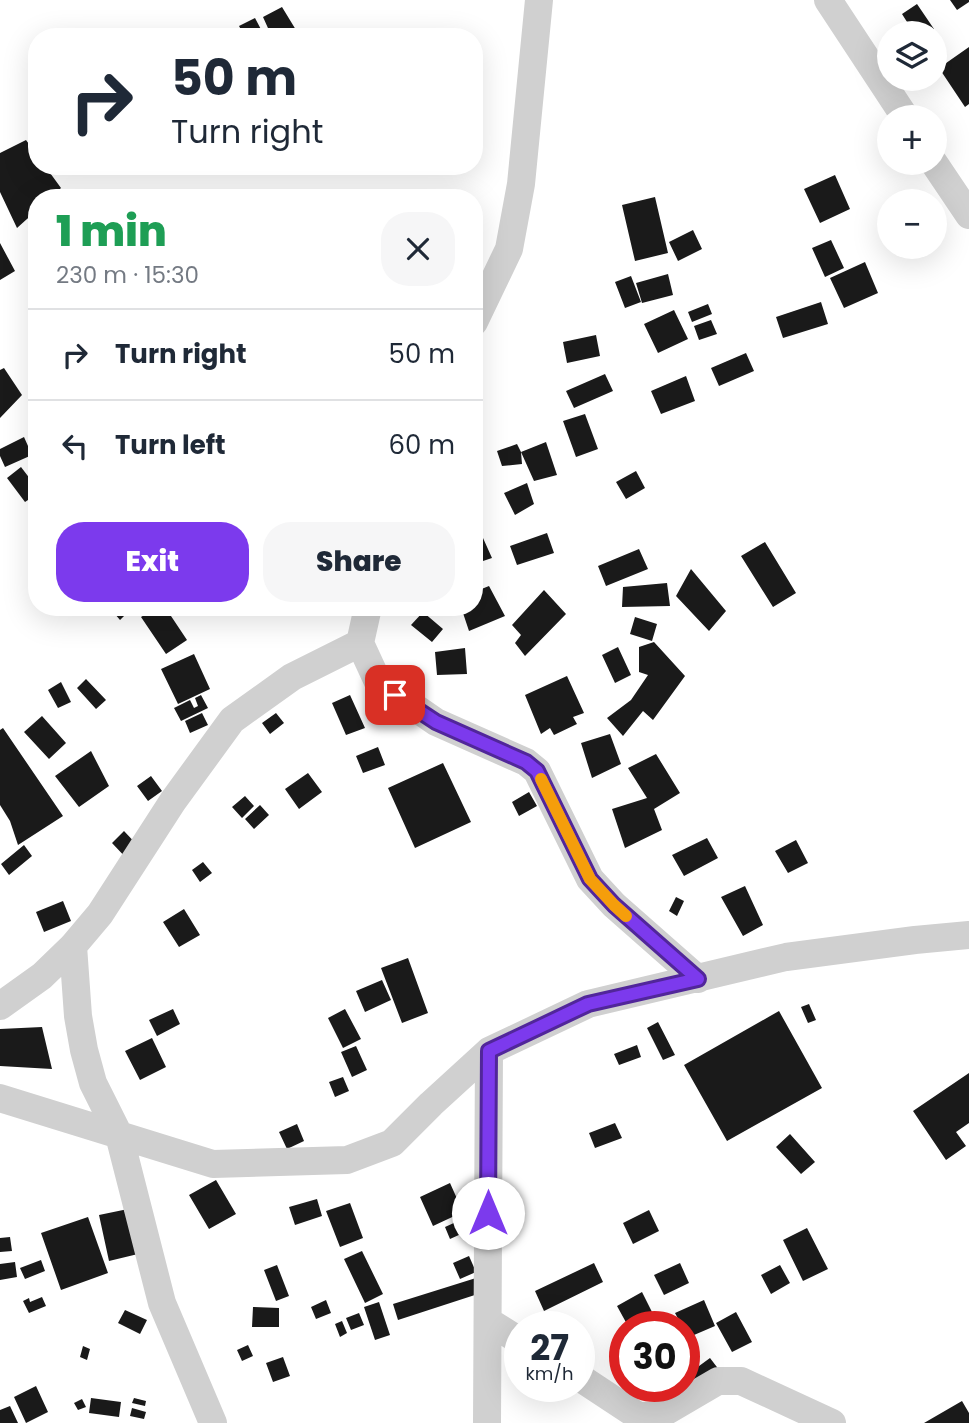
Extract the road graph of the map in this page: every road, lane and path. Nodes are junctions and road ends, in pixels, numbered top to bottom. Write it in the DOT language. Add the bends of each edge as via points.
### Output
graph roads {
  1 [pos="539,0"];
  2 [pos="828,0"];
  3 [pos="897,105"];
  4 [pos="942,175"];
  5 [pos="969,215"];
  6 [pos="483,303"];
  7 [pos="366,616"];
  8 [pos="360,643"];
  9 [pos="969,935"];
  10 [pos="73,946"];
  11 [pos="698,979"];
  12 [pos="0,1006"];
  13 [pos="489,1051"];
  14 [pos="0,1098"];
  15 [pos="119,1135"];
  16 [pos="488,1321"];
  17 [pos="504,1331"];
  18 [pos="595,1388"];
  19 [pos="213,1423"];
  20 [pos="487,1423"];
  21 [pos="832,1423"];
  1 -- 6 [label="street" via="521,184 509,249"];
  2 -- 3 [label="street"];
  4 -- 5 [label="street"];
  7 -- 8 [label="street"];
  8 -- 10 [label="street" via="292,677 232,720 100,914"];
  8 -- 11 [label="street" via="378,682 395,695 436,722 537,771 590,879"];
  9 -- 11 [label="street" via="786,957"];
  10 -- 12 [label="street"];
  10 -- 15 [label="street" via="84,1050 93,1083"];
  11 -- 13 [label="street" via="588,1004"];
  13 -- 15 [label="street" via="392,1143 347,1160 213,1164"];
  13 -- 16 [label="street"];
  14 -- 15 [label="street"];
  15 -- 19 [label="street" via="162,1303"];
  16 -- 17 [label="street"];
  16 -- 20 [label="street"];
  18 -- 21 [label="street" via="638,1416 658,1416 718,1381 741,1381"];
}
